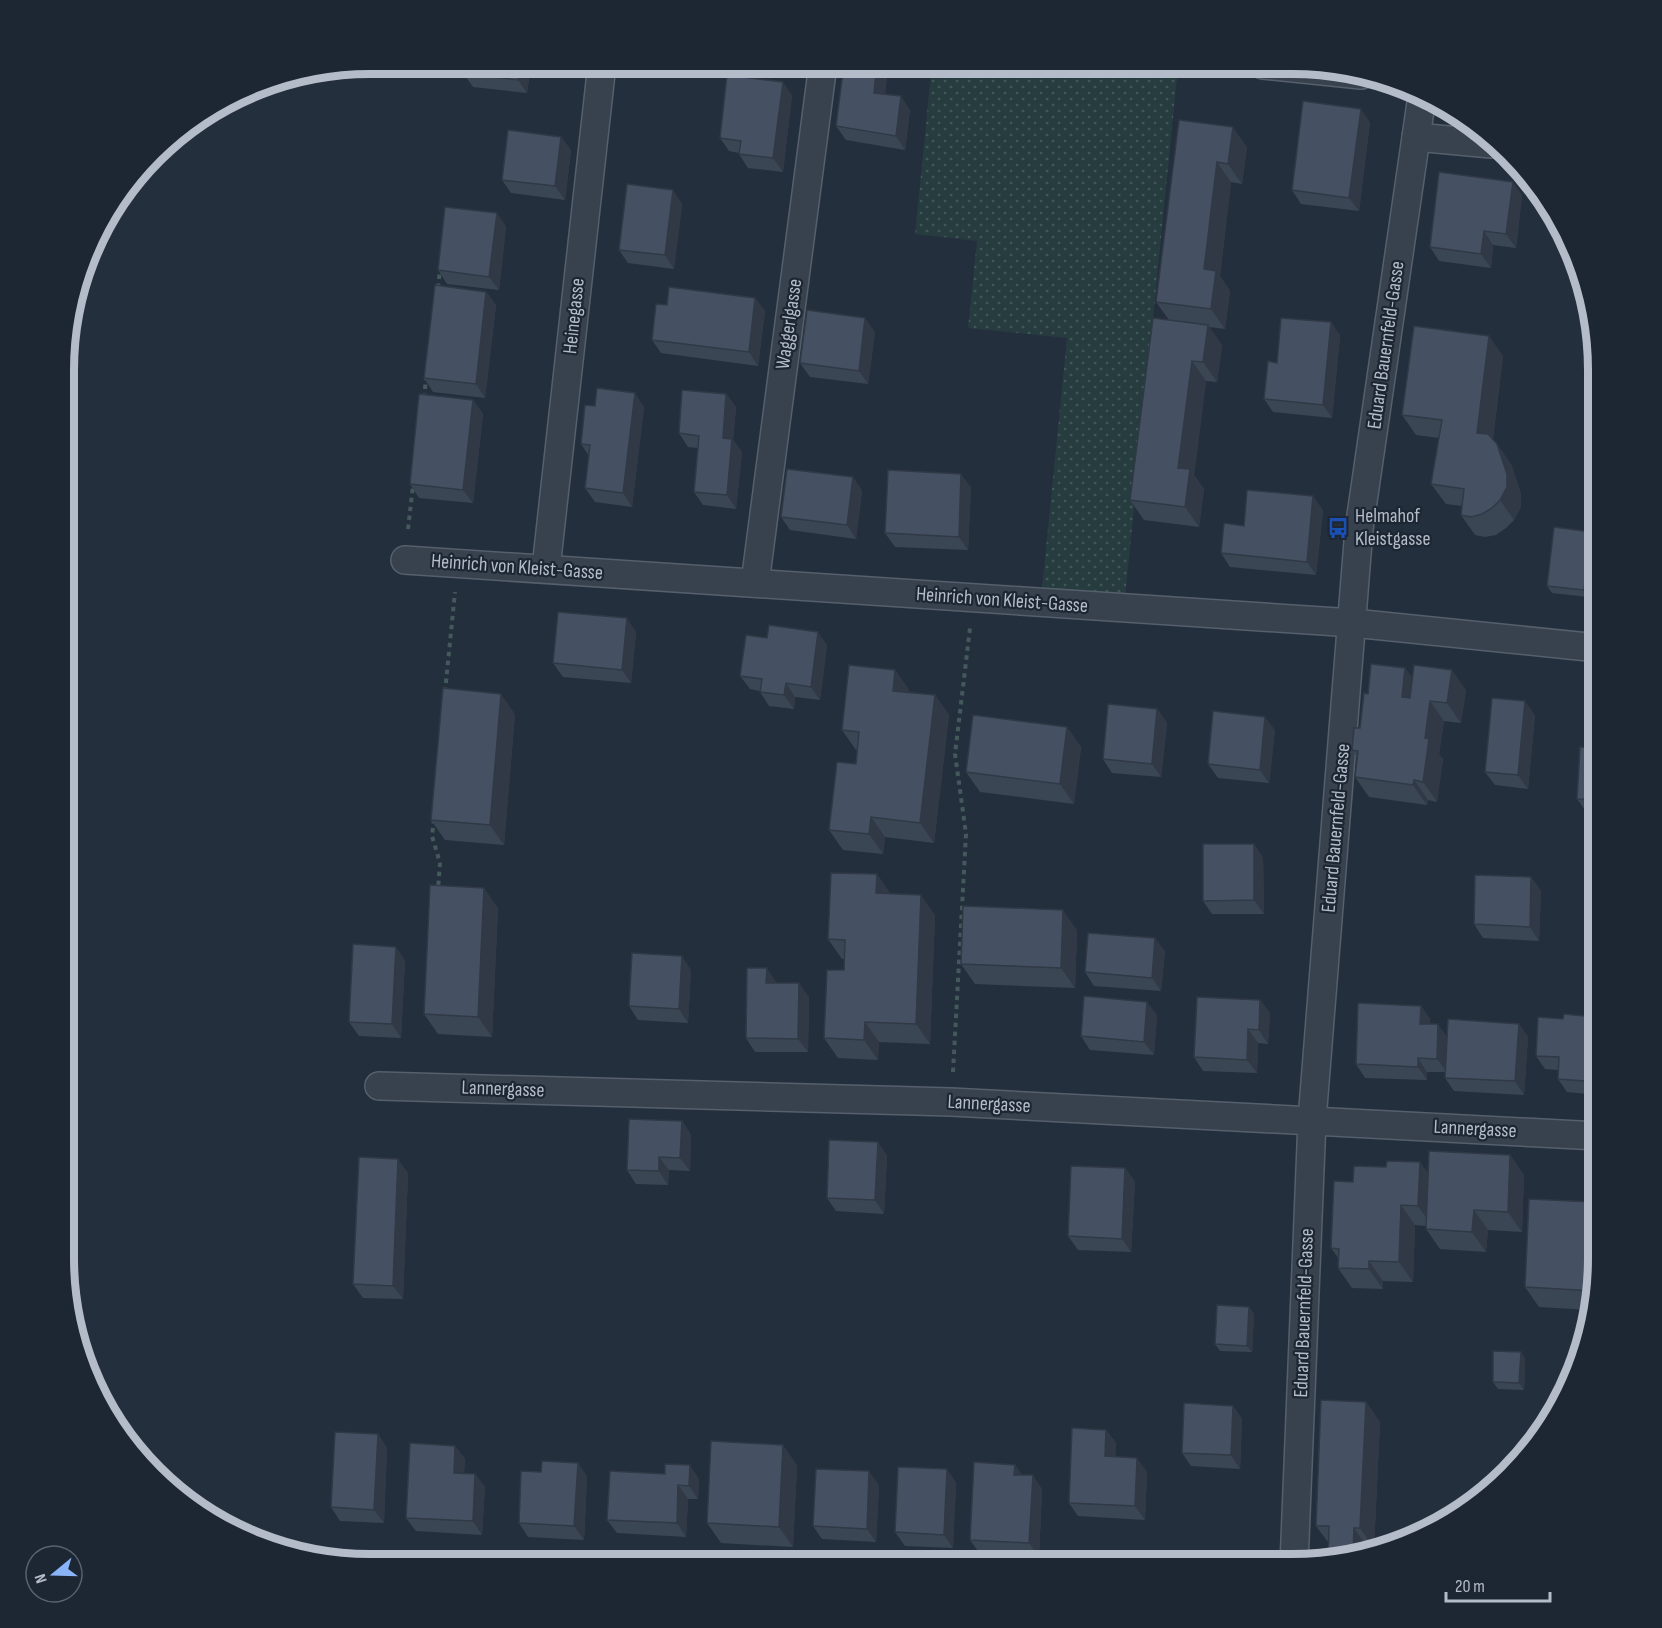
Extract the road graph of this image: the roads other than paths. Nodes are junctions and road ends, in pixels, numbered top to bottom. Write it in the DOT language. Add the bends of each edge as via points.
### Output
graph roads {
  1 [pos="601,74"];
  2 [pos="822,74"];
  3 [pos="1421,103"];
  4 [pos="1416,137"];
  5 [pos="1483,143"];
  6 [pos="405,560"];
  7 [pos="546,568"];
  8 [pos="754,583"];
  9 [pos="1353,623"];
  10 [pos="1588,647"];
  11 [pos="380,1086"];
  12 [pos="1312,1120"];
  13 [pos="1588,1135"];
  14 [pos="1294,1554"];
  1 -- 7 [label="street, Heinegasse"];
  2 -- 8 [label="street, Waggerlgasse"];
  3 -- 4 [label="street, Eduard Bauernfeld-Gasse"];
  4 -- 5 [label="street"];
  4 -- 9 [label="street, Eduard Bauernfeld-Gasse" via="1359,529"];
  6 -- 7 [label="street, Heinrich von Kleist-Gasse"];
  7 -- 8 [label="street, Heinrich von Kleist-Gasse"];
  8 -- 9 [label="street, Heinrich von Kleist-Gasse"];
  9 -- 10 [label="street, Heinrich von Kleist-Gasse"];
  9 -- 12 [label="street, Eduard Bauernfeld-Gasse"];
  11 -- 12 [label="street, Lannergasse" via="951,1102"];
  12 -- 13 [label="street, Lannergasse"];
  12 -- 14 [label="street, Eduard Bauernfeld-Gasse"];
}
